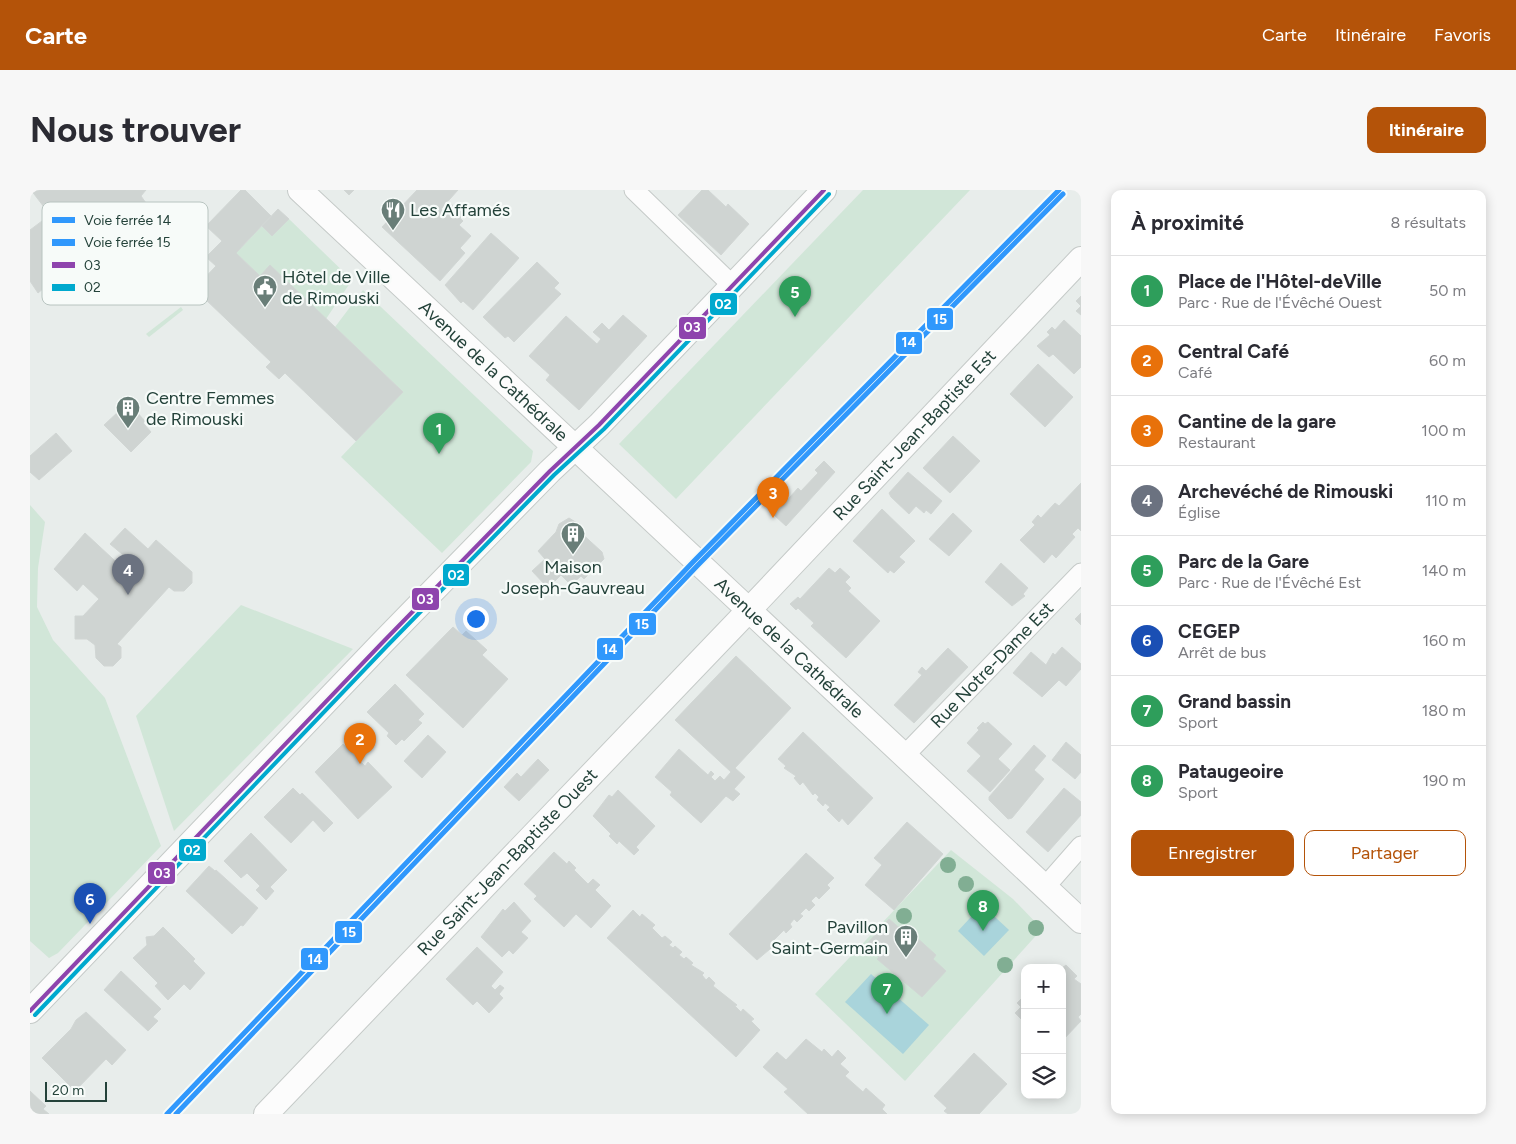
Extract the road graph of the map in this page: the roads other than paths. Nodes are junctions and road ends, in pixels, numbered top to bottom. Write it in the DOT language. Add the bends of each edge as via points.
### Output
graph roads {
  1 [pos="300,190"];
  2 [pos="634,190"];
  3 [pos="824,190"];
  4 [pos="1081,259"];
  5 [pos="733,286"];
  6 [pos="574,448"];
  7 [pos="1081,573"];
  8 [pos="748,611"];
  9 [pos="903,756"];
  10 [pos="1081,846"];
  11 [pos="1045,886"];
  12 [pos="1081,921"];
  13 [pos="30,1011"];
  14 [pos="266,1114"];
  1 -- 6 [label="street, Avenue de la Cathédrale"];
  2 -- 5 [label="street"];
  3 -- 5 [label="street"];
  4 -- 8 [label="street, Rue Saint-Jean-Baptiste Est"];
  5 -- 6 [label="street"];
  6 -- 8 [label="street, Avenue de la Cathédrale"];
  6 -- 13 [label="street" via="382,643"];
  7 -- 9 [label="street, Rue Notre-Dame Est"];
  8 -- 9 [label="street, Avenue de la Cathédrale"];
  8 -- 14 [label="street, Rue Saint-Jean-Baptiste Ouest"];
  9 -- 11 [label="street, Avenue de la Cathédrale"];
  10 -- 11 [label="street"];
  11 -- 12 [label="street, Avenue de la Cathédrale"];
}
